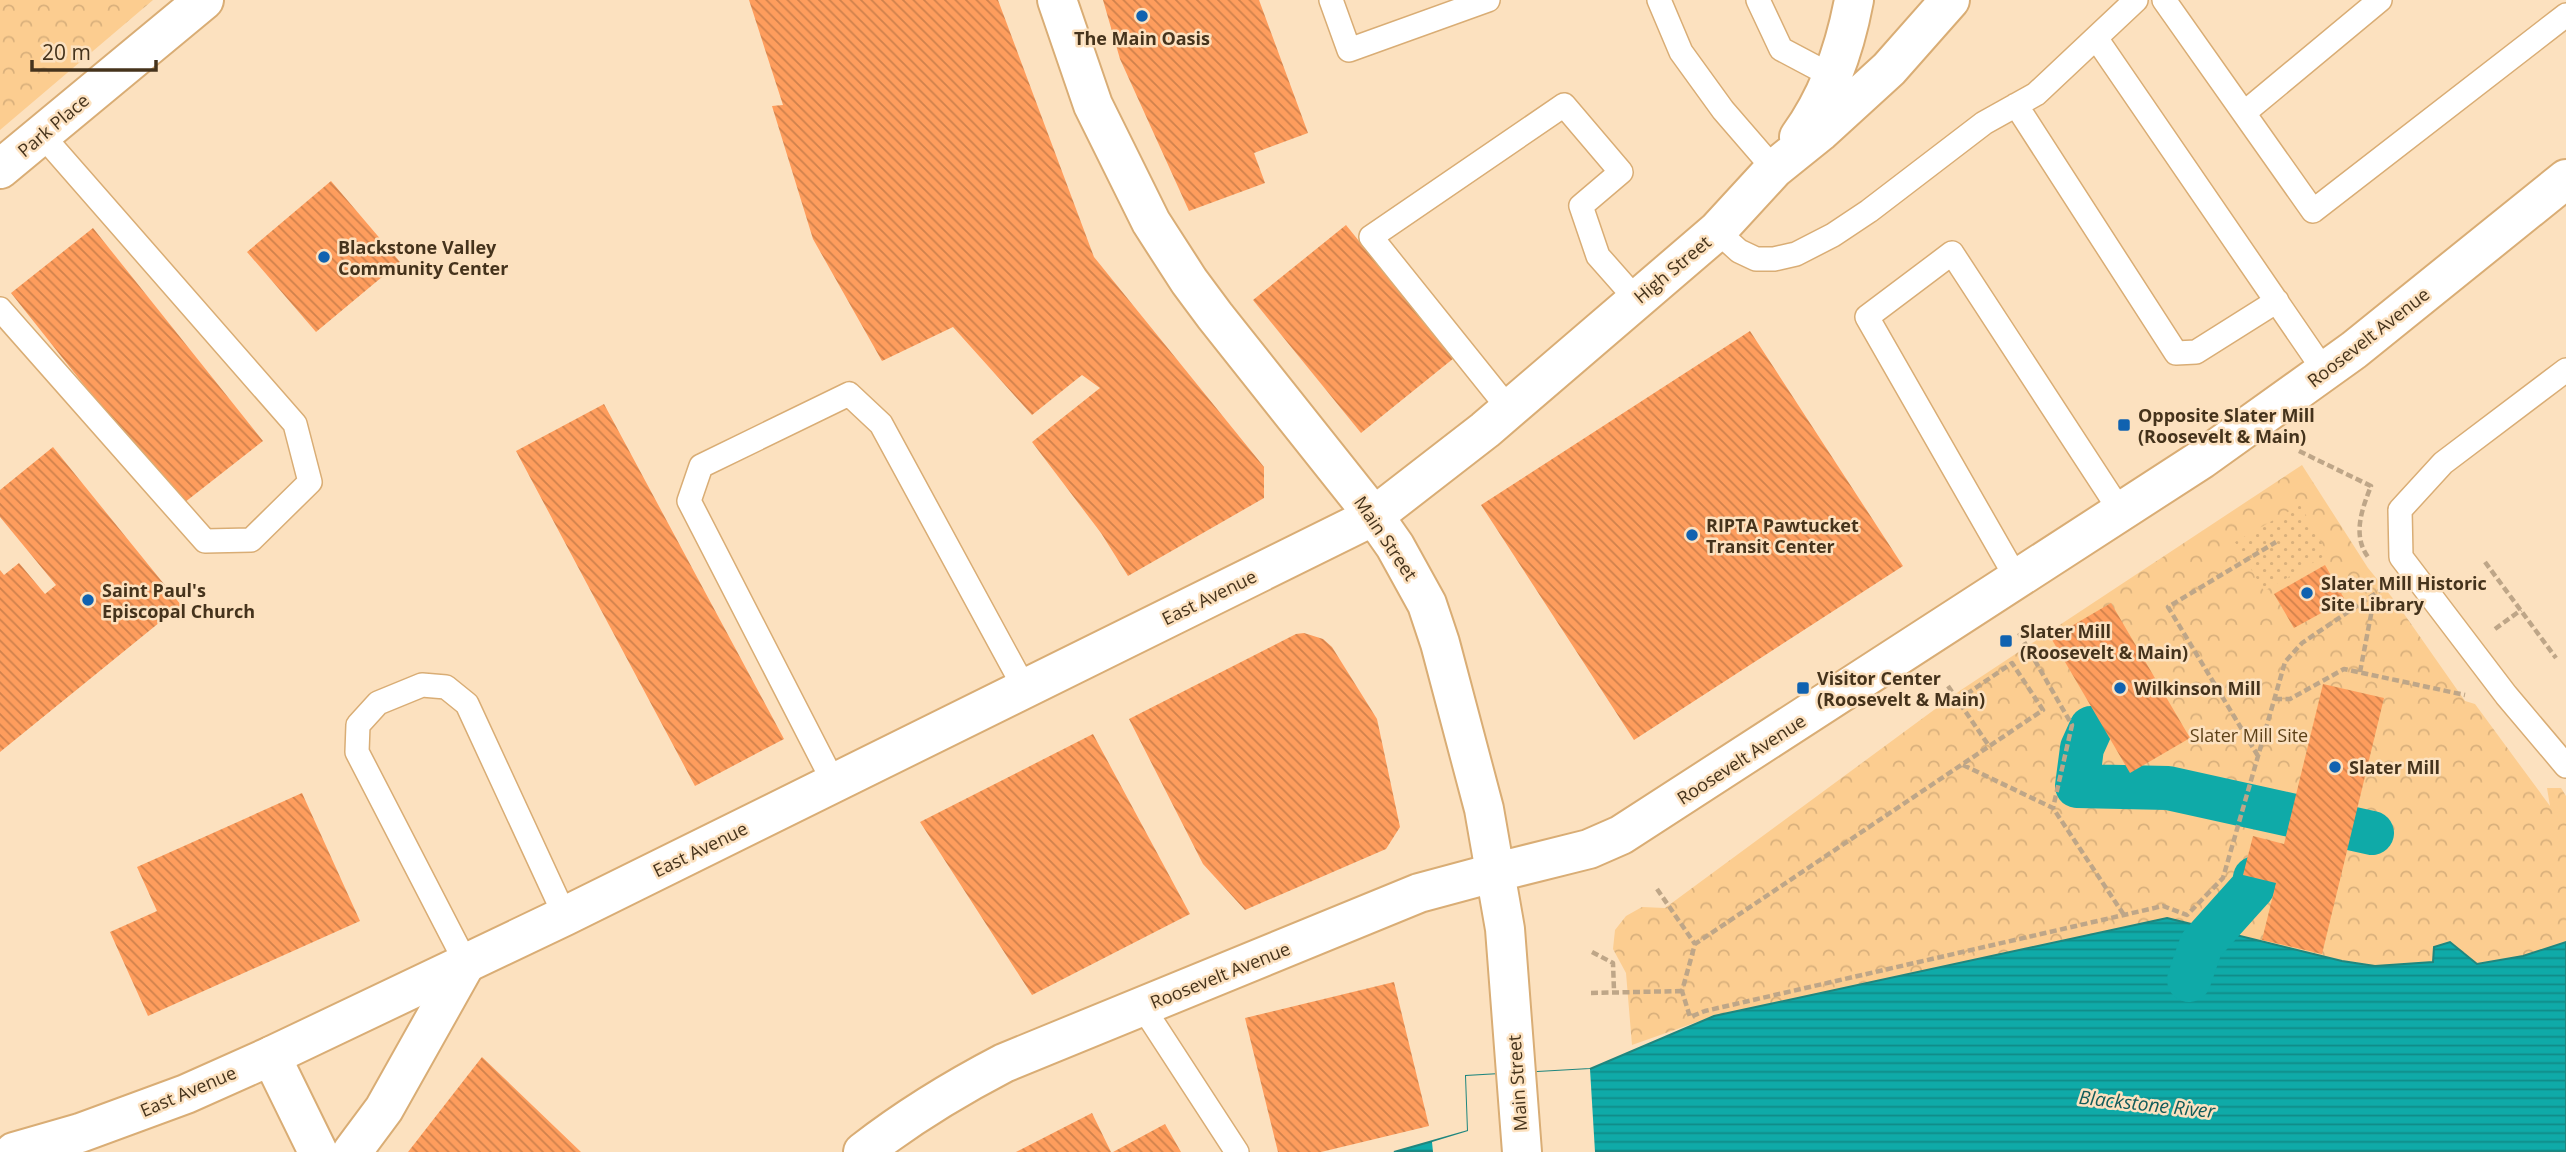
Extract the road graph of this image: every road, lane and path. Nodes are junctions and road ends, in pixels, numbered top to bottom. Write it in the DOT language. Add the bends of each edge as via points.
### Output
graph roads {
  1 [pos="204,0"];
  2 [pos="1057,0"];
  3 [pos="1331,0"];
  4 [pos="1488,0"];
  5 [pos="1659,0"];
  6 [pos="1758,0"];
  7 [pos="1854,0"];
  8 [pos="1950,0"];
  9 [pos="2136,0"];
  10 [pos="2164,0"];
  11 [pos="2380,0"];
  12 [pos="2566,15"];
  13 [pos="2096,38"];
  14 [pos="1832,76"];
  15 [pos="2016,105"];
  16 [pos="2244,113"];
  17 [pos="42,135"];
  18 [pos="0,169"];
  19 [pos="1774,169"];
  20 [pos="2565,181"];
  21 [pos="1717,231"];
  22 [pos="1636,299"];
  23 [pos="2277,301"];
  24 [pos="0,309"];
  25 [pos="2566,370"];
  26 [pos="2325,372"];
  27 [pos="1509,409"];
  28 [pos="2121,512"];
  29 [pos="1374,516"];
  30 [pos="2276,542"];
  31 [pos="2484,562"];
  32 [pos="2017,579"];
  33 [pos="2388,585"];
  34 [pos="2375,594"];
  35 [pos="2020,633"];
  36 [pos="2556,658"];
  37 [pos="2360,672"];
  38 [pos="1948,686"];
  39 [pos="1025,689"];
  40 [pos="2469,696"];
  41 [pos="2275,699"];
  42 [pos="1958,700"];
  43 [pos="1989,746"];
  44 [pos="2258,757"];
  45 [pos="1963,765"];
  46 [pos="2566,765"];
  47 [pos="834,783"];
  48 [pos="2053,808"];
  49 [pos="1497,872"];
  50 [pos="1657,889"];
  51 [pos="2124,915"];
  52 [pos="565,916"];
  53 [pos="1695,944"];
  54 [pos="1592,952"];
  55 [pos="466,963"];
  56 [pos="1614,991"];
  57 [pos="1682,991"];
  58 [pos="1591,993"];
  59 [pos="1142,1006"];
  60 [pos="271,1056"];
  61 [pos="15,1152"];
  62 [pos="318,1152"];
  63 [pos="352,1152"];
  64 [pos="863,1152"];
  65 [pos="1237,1152"];
  66 [pos="1522,1152"];
  1 -- 17 [label="main road, Park Place"];
  2 -- 29 [label="main road, Main Street" via="1093,105 1151,222 1215,316"];
  3 -- 4 [label="lane" via="1349,50"];
  5 -- 19 [label="lane" via="1681,52"];
  6 -- 14 [label="lane" via="1781,49"];
  7 -- 14 [label="main road"];
  8 -- 19 [label="main road, High Street" via="1889,69"];
  9 -- 13 [label="lane"];
  10 -- 16 [label="lane"];
  11 -- 16 [label="lane"];
  12 -- 16 [label="lane" via="2313,211"];
  13 -- 15 [label="lane" via="2036,94"];
  13 -- 23 [label="lane"];
  14 -- 19 [label="main road" via="1801,134"];
  15 -- 21 [label="lane" via="1984,123 1869,211 1796,254 1756,259"];
  15 -- 23 [label="lane" via="2176,353 2196,352"];
  17 -- 18 [label="main road, Park Place"];
  17 -- 24 [label="lane" via="295,424 310,482 251,540 205,541"];
  19 -- 21 [label="main road, High Street"];
  20 -- 26 [label="main road, Roosevelt Avenue"];
  21 -- 22 [label="main road, High Street"];
  22 -- 27 [label="main road, High Street"];
  22 -- 27 [label="lane" via="1598,256 1581,206 1621,172 1564,105 1371,237"];
  23 -- 26 [label="lane"];
  25 -- 46 [label="lane" via="2443,463 2400,510 2401,557 2506,695"];
  26 -- 28 [label="main road, Roosevelt Avenue"];
  27 -- 29 [label="main road, High Street"];
  28 -- 32 [label="main road, Roosevelt Avenue"];
  28 -- 32 [label="lane" via="1952,253 1867,317"];
  29 -- 39 [label="main road, East Avenue"];
  29 -- 49 [label="main road, Main Street" via="1412,574 1431,617"];
  30 -- 44 [label="path" via="2168,607"];
  31 -- 36 [label="path"];
  32 -- 49 [label="main road, Roosevelt Avenue" via="1621,835 1589,849"];
  33 -- 34 [label="path"];
  34 -- 37 [label="path"];
  34 -- 41 [label="path" via="2302,643 2285,662"];
  35 -- 48 [label="path" via="2072,725"];
  37 -- 40 [label="path"];
  37 -- 41 [label="path" via="2344,669 2290,699"];
  38 -- 42 [label="path"];
  39 -- 47 [label="main road, East Avenue"];
  39 -- 47 [label="lane" via="881,424 849,394 701,466 689,501"];
  41 -- 44 [label="path"];
  42 -- 43 [label="path"];
  42 -- 43 [label="path" via="2012,663 2043,710"];
  43 -- 45 [label="path"];
  44 -- 51 [label="path" via="2223,878 2187,915 2163,906"];
  45 -- 48 [label="path"];
  45 -- 53 [label="path"];
  47 -- 52 [label="main road, East Avenue"];
  48 -- 51 [label="path"];
  49 -- 59 [label="main road, Roosevelt Avenue" via="1419,893"];
  49 -- 66 [label="main road, Main Street"];
  50 -- 53 [label="path"];
  51 -- 57 [label="path" via="1690,1017"];
  52 -- 55 [label="main road, East Avenue"];
  52 -- 55 [label="lane" via="467,704 446,687 422,685 378,703 358,725 357,752"];
  53 -- 57 [label="path"];
  54 -- 56 [label="path" via="1613,964"];
  55 -- 60 [label="main road, East Avenue"];
  55 -- 63 [label="main road" via="384,1109"];
  56 -- 57 [label="path"];
  56 -- 58 [label="path"];
  59 -- 64 [label="main road, Roosevelt Avenue" via="1004,1063 952,1090"];
  59 -- 65 [label="lane"];
  60 -- 61 [label="main road, East Avenue" via="186,1094"];
  60 -- 62 [label="main road"];
}
